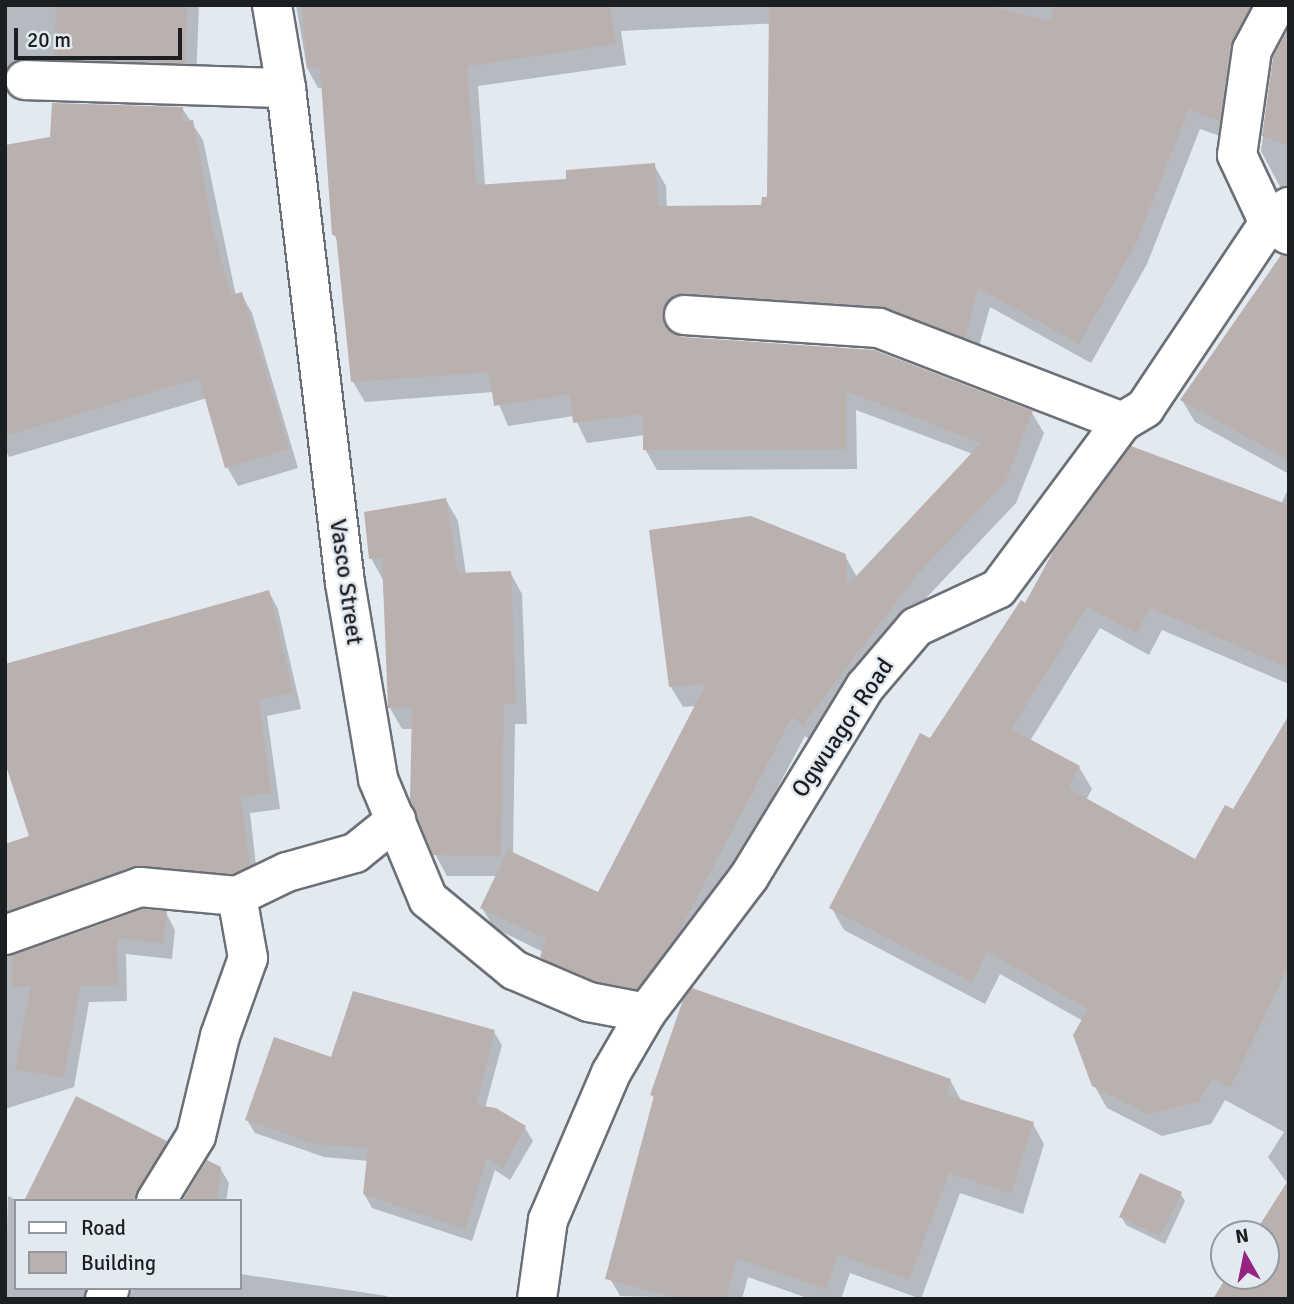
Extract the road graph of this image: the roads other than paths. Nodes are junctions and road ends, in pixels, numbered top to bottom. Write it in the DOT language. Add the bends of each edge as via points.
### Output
graph roads {
  1 [pos="272,5"];
  2 [pos="1276,5"];
  3 [pos="25,80"];
  4 [pos="286,88"];
  5 [pos="1282,222"];
  6 [pos="684,315"];
  7 [pos="1122,422"];
  8 [pos="396,820"];
  9 [pos="237,895"];
  10 [pos="5,935"];
  11 [pos="646,1013"];
  12 [pos="157,1199"];
  13 [pos="537,1299"];
  1 -- 4 [label="street, Vasco Street"];
  2 -- 5 [label="street" via="1252,50 1237,155"];
  3 -- 4 [label="street"];
  4 -- 8 [label="street, Vasco Street" via="345,583 378,779"];
  5 -- 7 [label="street, Ogwuagor Road" via="1145,408"];
  6 -- 7 [label="street" via="879,328"];
  7 -- 11 [label="street, Ogwuagor Road" via="998,589 916,627 865,687 749,877"];
  8 -- 9 [label="street" via="355,853 287,873"];
  8 -- 11 [label="street, Vasco Street" via="428,899 514,970 589,1002"];
  9 -- 10 [label="street" via="140,887"];
  9 -- 12 [label="street" via="248,958 220,1036 196,1136"];
  11 -- 13 [label="street, Ogwuagor Road" via="611,1073 548,1220"];
}
